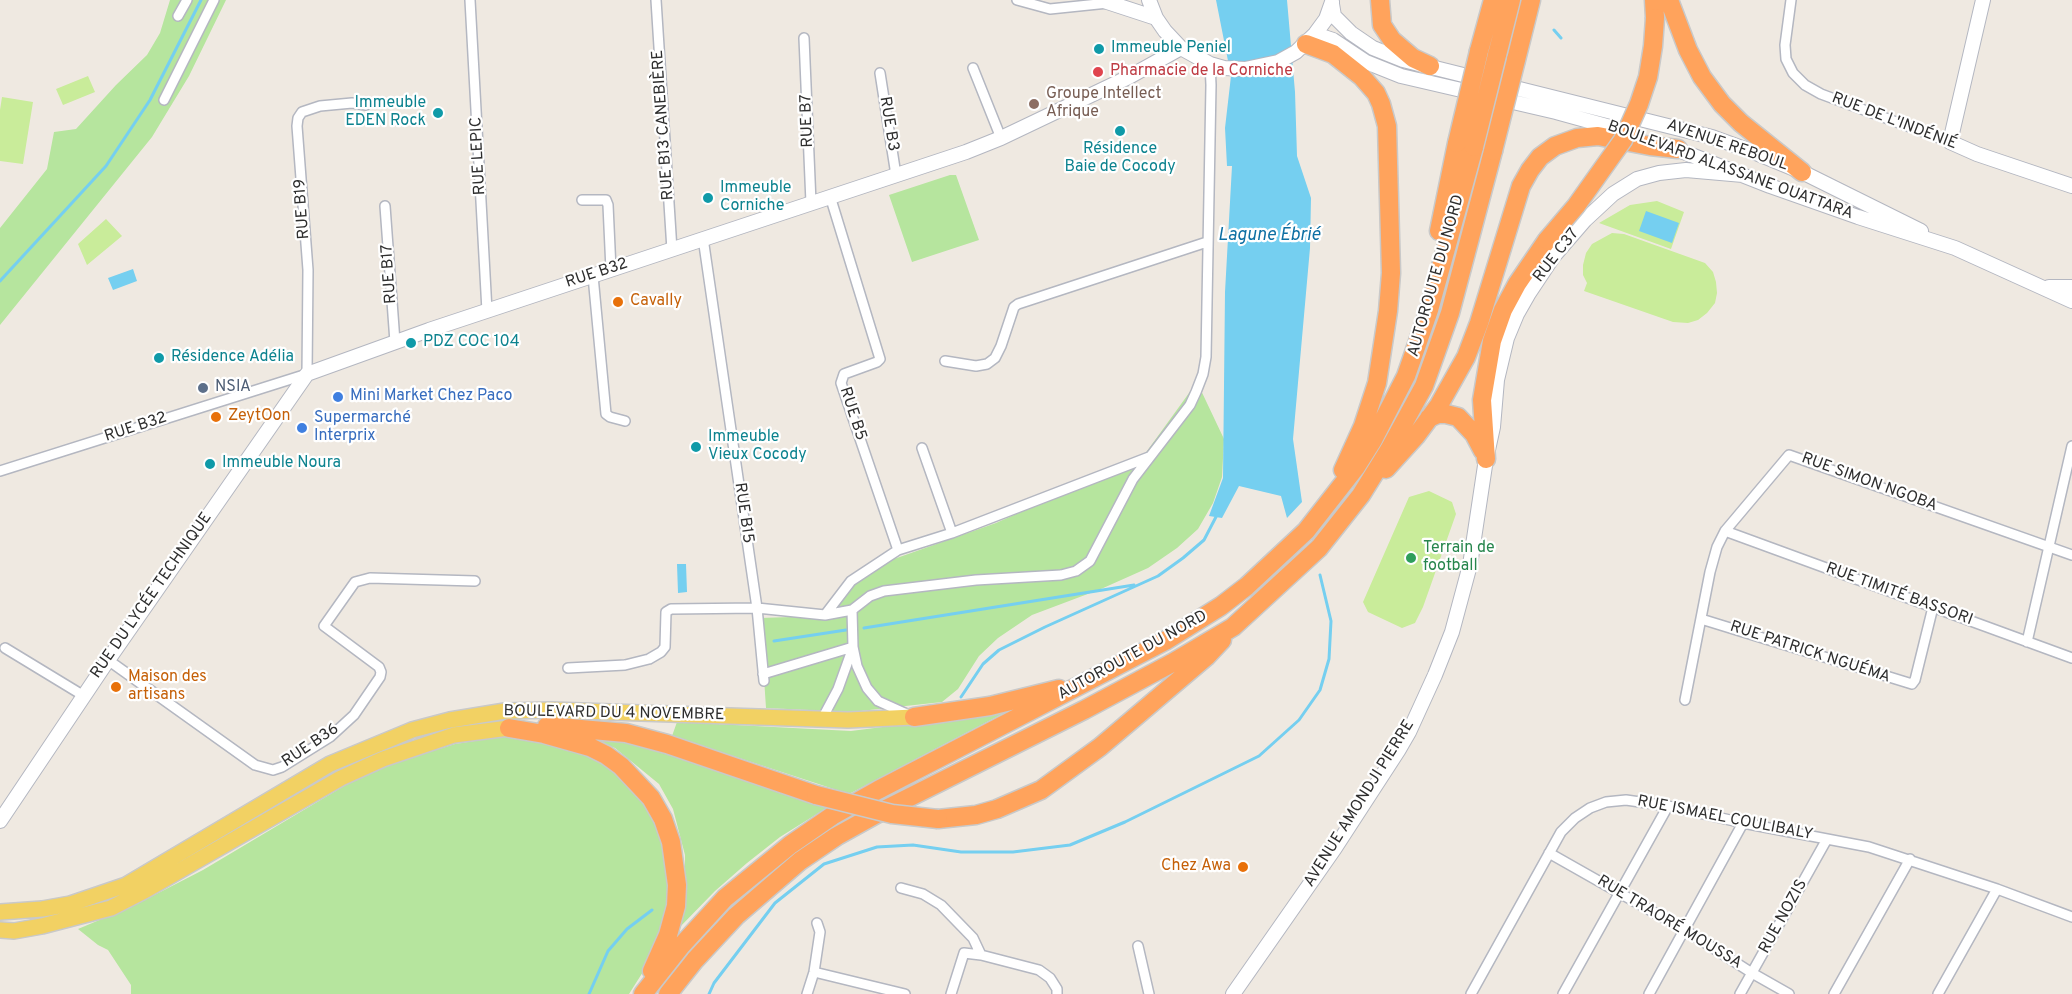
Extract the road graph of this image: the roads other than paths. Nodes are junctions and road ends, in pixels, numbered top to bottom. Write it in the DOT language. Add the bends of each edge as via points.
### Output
graph roads {
  1 [pos="187,0"];
  2 [pos="214,0"];
  3 [pos="470,0"];
  4 [pos="656,0"];
  5 [pos="1017,0"];
  6 [pos="1149,0"];
  7 [pos="1380,0"];
  8 [pos="1493,0"];
  9 [pos="1511,0"];
  10 [pos="1531,0"];
  11 [pos="1669,0"];
  12 [pos="1791,0"];
  13 [pos="1983,0"];
  14 [pos="1104,2"];
  15 [pos="1332,2"];
  16 [pos="1654,9"];
  17 [pos="178,16"];
  18 [pos="1156,18"];
  19 [pos="804,38"];
  20 [pos="1306,43"];
  21 [pos="1181,48"];
  22 [pos="1488,53"];
  23 [pos="1209,64"];
  24 [pos="1430,66"];
  25 [pos="973,68"];
  26 [pos="880,73"];
  27 [pos="164,100"];
  28 [pos="366,105"];
  29 [pos="1001,138"];
  30 [pos="1950,142"];
  31 [pos="1678,149"];
  32 [pos="1802,172"];
  33 [pos="896,175"];
  34 [pos="1743,175"];
  35 [pos="2072,186"];
  36 [pos="830,196"];
  37 [pos="582,200"];
  38 [pos="811,203"];
  39 [pos="385,206"];
  40 [pos="703,238"];
  41 [pos="1207,242"];
  42 [pos="1955,248"];
  43 [pos="672,250"];
  44 [pos="611,270"];
  45 [pos="593,276"];
  46 [pos="2041,287"];
  47 [pos="2072,287"];
  48 [pos="2072,301"];
  49 [pos="487,311"];
  50 [pos="395,342"];
  51 [pos="945,361"];
  52 [pos="307,374"];
  53 [pos="1429,418"];
  54 [pos="625,421"];
  55 [pos="2072,446"];
  56 [pos="922,448"];
  57 [pos="1149,457"];
  58 [pos="1486,459"];
  59 [pos="0,471"];
  60 [pos="1361,495"];
  61 [pos="1328,504"];
  62 [pos="1725,531"];
  63 [pos="952,533"];
  64 [pos="2050,548"];
  65 [pos="898,550"];
  66 [pos="2072,555"];
  67 [pos="475,581"];
  68 [pos="1933,607"];
  69 [pos="757,608"];
  70 [pos="852,610"];
  71 [pos="825,615"];
  72 [pos="1701,619"];
  73 [pos="1233,627"];
  74 [pos="2027,642"];
  75 [pos="6,648"];
  76 [pos="853,648"];
  77 [pos="2072,658"];
  78 [pos="108,660"];
  79 [pos="568,668"];
  80 [pos="1089,681"];
  81 [pos="84,696"];
  82 [pos="1685,700"];
  83 [pos="914,717"];
  84 [pos="822,719"];
  85 [pos="509,728"];
  86 [pos="1668,806"];
  87 [pos="1,816"];
  88 [pos="1743,823"];
  89 [pos="1827,839"];
  90 [pos="1549,853"];
  91 [pos="1910,860"];
  92 [pos="901,888"];
  93 [pos="1997,889"];
  94 [pos="1620,894"];
  95 [pos="0,912"];
  96 [pos="2072,917"];
  97 [pos="817,924"];
  98 [pos="0,930"];
  99 [pos="1685,930"];
  100 [pos="1138,946"];
  101 [pos="981,955"];
  102 [pos="814,972"];
  103 [pos="1752,973"];
  104 [pos="643,994"];
  105 [pos="668,994"];
  106 [pos="807,994"];
  107 [pos="905,994"];
  108 [pos="951,994"];
  109 [pos="1057,994"];
  110 [pos="1149,994"];
  111 [pos="1233,994"];
  112 [pos="1471,994"];
  113 [pos="1563,994"];
  114 [pos="1648,994"];
  115 [pos="1740,994"];
  116 [pos="1789,994"];
  117 [pos="1834,994"];
  118 [pos="1938,994"];
  1 -- 17 [label="street"];
  2 -- 27 [label="street"];
  3 -- 49 [label="street, RUE LEPIC"];
  4 -- 43 [label="street, RUE B13 CANEBIÈRE"];
  5 -- 14 [label="street" via="1050,9"];
  6 -- 18 [label="street"];
  7 -- 24 [label="highway" via="1382,25 1392,40"];
  8 -- 22 [label="highway"];
  9 -- 22 [label="highway"];
  10 -- 60 [label="highway, AUTOROUTE DU NORD, bridge" via="1437,352 1412,410"];
  11 -- 32 [label="highway" via="1688,50 1722,104"];
  12 -- 30 [label="street, RUE DE L'INDÉNIÉ" via="1786,59 1805,85"];
  13 -- 30 [label="street"];
  14 -- 18 [label="street"];
  15 -- 20 [label="street" via="1326,19"];
  15 -- 24 [label="street, AVENUE REBOUL" via="1334,16 1373,48"];
  16 -- 58 [label="highway, bridge" via="1648,77 1623,140 1547,240 1503,310 1492,341 1482,400"];
  18 -- 21 [label="street"];
  19 -- 38 [label="street, RUE B7"];
  20 -- 23 [label="street" via="1265,66 1245,69"];
  20 -- 31 [label="street, BOULEVARD ALASSANE OUATTARA" via="1333,40 1366,62 1401,76 1595,123"];
  20 -- 61 [label="highway" via="1333,54 1362,77 1376,93 1387,126 1391,273 1384,345 1363,426"];
  21 -- 23 [label="street"];
  21 -- 29 [label="street, RUE B32"];
  22 -- 61 [label="highway, AUTOROUTE DU NORD, bridge" via="1429,310 1406,376 1362,458"];
  23 -- 41 [label="street"];
  24 -- 32 [label="street, AVENUE REBOUL" via="1712,137"];
  25 -- 29 [label="street"];
  26 -- 33 [label="street, RUE B3"];
  28 -- 52 [label="street, RUE B19" via="320,106 302,112 298,118 308,270"];
  29 -- 33 [label="street, RUE B32"];
  30 -- 35 [label="street, RUE DE L'INDÉNIÉ"];
  31 -- 34 [label="street, BOULEVARD ALASSANE OUATTARA"];
  31 -- 53 [label="highway" via="1598,136 1577,138 1540,157 1521,186 1466,357"];
  32 -- 42 [label="street, AVENUE REBOUL"];
  33 -- 36 [label="street, RUE B32"];
  34 -- 42 [label="street, BOULEVARD ALASSANE OUATTARA" via="1858,218"];
  34 -- 58 [label="street, RUE C37" via="1686,170 1638,179 1613,194 1579,227 1553,257 1516,314 1497,380"];
  36 -- 38 [label="street, RUE B32"];
  36 -- 65 [label="street, RUE B5" via="880,359 844,374 841,383"];
  37 -- 44 [label="street" via="606,200"];
  38 -- 40 [label="street, RUE B32"];
  39 -- 50 [label="street, RUE B17"];
  40 -- 43 [label="street, RUE B32"];
  40 -- 69 [label="street, RUE B15"];
  41 -- 51 [label="street" via="1018,304 995,358 976,366"];
  41 -- 57 [label="street" via="1203,374 1190,405"];
  42 -- 46 [label="street, BOULEVARD ALASSANE OUATTARA"];
  43 -- 44 [label="street, RUE B32"];
  44 -- 45 [label="street, RUE B32"];
  45 -- 49 [label="street, RUE B32"];
  45 -- 54 [label="street" via="606,414"];
  46 -- 47 [label="street"];
  46 -- 48 [label="street, BOULEVARD ALASSANE OUATTARA"];
  49 -- 50 [label="street, RUE B32"];
  50 -- 52 [label="street, RUE B32"];
  52 -- 59 [label="street, RUE B32"];
  52 -- 78 [label="street, RUE DU LYCÉE TECHNIQUE"];
  53 -- 58 [label="highway" via="1438,414 1458,417 1473,434"];
  53 -- 60 [label="highway"];
  55 -- 64 [label="street"];
  56 -- 63 [label="street"];
  57 -- 63 [label="street"];
  57 -- 70 [label="street" via="1121,499 1090,561 1076,571 884,591"];
  58 -- 111 [label="street, AVENUE AMONDJI PIERRE" via="1470,565 1452,632 1423,703 1398,751 1335,848"];
  60 -- 73 [label="highway, AUTOROUTE DU NORD" via="1319,548"];
  61 -- 80 [label="highway, AUTOROUTE DU NORD" via="1274,563 1221,606"];
  62 -- 64 [label="street, RUE SIMON NGOBA" via="1789,454"];
  62 -- 68 [label="street, RUE TIMITÉ BASSORI"];
  62 -- 72 [label="street, RUE SIMON NGOBA" via="1710,572"];
  63 -- 65 [label="street"];
  64 -- 66 [label="street, RUE SIMON NGOBA"];
  64 -- 74 [label="street"];
  65 -- 71 [label="street" via="851,581"];
  67 -- 78 [label="street, RUE B36" via="370,578 355,582 324,626 379,667 380,677 354,715 330,737 273,770 255,765"];
  68 -- 72 [label="street, RUE PATRICK NGUÉMA" via="1912,684"];
  68 -- 74 [label="street, RUE TIMITÉ BASSORI"];
  69 -- 71 [label="street"];
  69 -- 76 [label="street, RUE B15" via="763,678"];
  69 -- 79 [label="street" via="667,610 665,647 661,652 626,665"];
  70 -- 71 [label="street"];
  70 -- 76 [label="street"];
  72 -- 82 [label="street, RUE SIMON NGOBA"];
  73 -- 85 [label="highway, bridge" via="1206,657 1049,785 1018,801 976,815 938,819 892,814 816,795 626,733 552,725"];
  73 -- 105 [label="highway, AUTOROUTE DU NORD" via="1084,710 837,836 800,861 735,916"];
  74 -- 77 [label="street, RUE TIMITÉ BASSORI"];
  75 -- 81 [label="street"];
  76 -- 83 [label="street" via="867,688 878,701"];
  76 -- 84 [label="street"];
  78 -- 81 [label="street, RUE DU LYCÉE TECHNIQUE"];
  80 -- 83 [label="highway" via="990,706"];
  80 -- 104 [label="highway, AUTOROUTE DU NORD" via="878,790 790,845 725,898"];
  81 -- 87 [label="street, RUE DU LYCÉE TECHNIQUE"];
  83 -- 84 [label="main road, BOULEVARD DU 4 NOVEMBRE"];
  84 -- 95 [label="main road, BOULEVARD DU 4 NOVEMBRE" via="552,710 505,711 450,720 412,730 330,764 126,885 70,904"];
  85 -- 98 [label="main road, BOULEVARD DU 4 NOVEMBRE" via="454,735 383,759 341,778 111,908 42,926"];
  85 -- 104 [label="highway" via="566,739 606,755 636,780 663,819 676,863 676,906"];
  86 -- 88 [label="street, RUE ISMAEL COULIBALY"];
  86 -- 90 [label="street, RUE ISMAEL COULIBALY" via="1626,800 1590,808 1561,832"];
  86 -- 94 [label="street"];
  88 -- 89 [label="street, RUE ISMAEL COULIBALY"];
  88 -- 99 [label="street"];
  89 -- 91 [label="street, RUE ISMAEL COULIBALY"];
  89 -- 103 [label="street, RUE NOZIS"];
  90 -- 94 [label="street, RUE TRAORÉ MOUSSA"];
  90 -- 112 [label="street, RUE ISMAEL COULIBALY"];
  91 -- 93 [label="street, RUE ISMAEL COULIBALY"];
  91 -- 117 [label="street"];
  92 -- 101 [label="street" via="923,894 940,905 973,938"];
  93 -- 96 [label="street, RUE ISMAEL COULIBALY"];
  93 -- 118 [label="street"];
  94 -- 99 [label="street, RUE TRAORÉ MOUSSA"];
  94 -- 113 [label="street"];
  97 -- 102 [label="street" via="820,932"];
  99 -- 103 [label="street, RUE TRAORÉ MOUSSA"];
  99 -- 114 [label="street"];
  100 -- 110 [label="street"];
  101 -- 108 [label="street" via="964,953"];
  101 -- 109 [label="street" via="1039,970 1050,978"];
  102 -- 106 [label="street"];
  102 -- 107 [label="street"];
  103 -- 115 [label="street, RUE NOZIS"];
  103 -- 116 [label="street, RUE TRAORÉ MOUSSA"];
}
